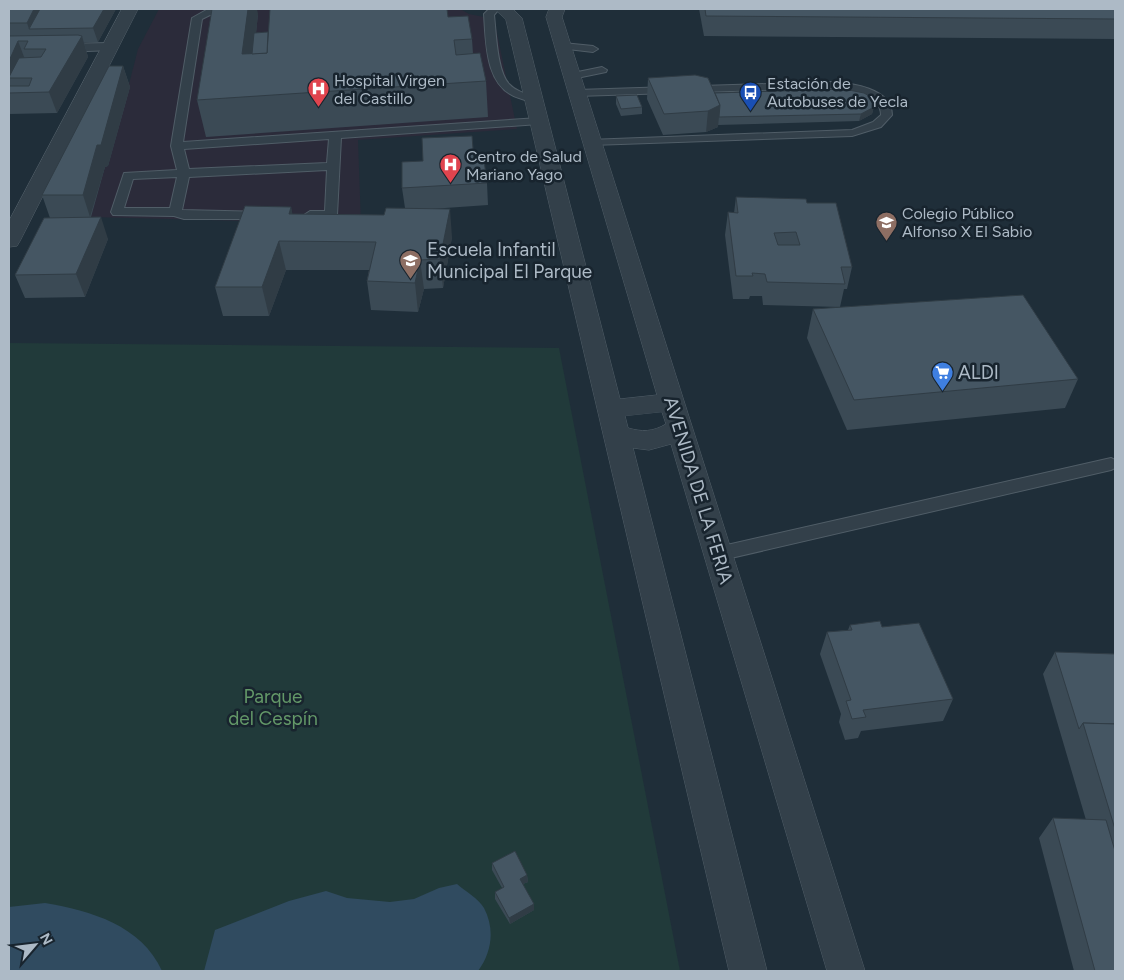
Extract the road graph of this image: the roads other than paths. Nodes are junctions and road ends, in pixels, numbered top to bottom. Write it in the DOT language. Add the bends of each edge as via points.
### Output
graph roads {
  1 [pos="130,9"];
  2 [pos="252,9"];
  3 [pos="494,9"];
  4 [pos="510,9"];
  5 [pos="557,9"];
  6 [pos="562,46"];
  7 [pos="109,47"];
  8 [pos="9,50"];
  9 [pos="593,50"];
  10 [pos="602,70"];
  11 [pos="552,96"];
  12 [pos="335,136"];
  13 [pos="592,142"];
  14 [pos="177,146"];
  15 [pos="333,166"];
  16 [pos="184,173"];
  17 [pos="175,212"];
  18 [pos="272,215"];
  19 [pos="302,215"];
  20 [pos="9,240"];
  21 [pos="676,415"];
  22 [pos="613,421"];
  23 [pos="1111,464"];
  24 [pos="718,554"];
  25 [pos="748,971"];
  26 [pos="846,971"];
  1 -- 7 [label="street"];
  2 -- 14 [label="lane" via="208,12 197,18"];
  3 -- 11 [label="lane" via="489,14 490,27 501,83 512,93"];
  4 -- 11 [label="street, AVENIDA DE LA FERIA"];
  5 -- 6 [label="street, AVENIDA DE LA FERIA" via="554,17"];
  6 -- 9 [label="lane"];
  6 -- 11 [label="street, AVENIDA DE LA FERIA"];
  7 -- 8 [label="street"];
  7 -- 20 [label="street"];
  10 -- 11 [label="lane"];
  11 -- 12 [label="lane"];
  11 -- 13 [label="street, AVENIDA DE LA FERIA"];
  11 -- 13 [label="lane" via="831,85 867,93 882,103 886,111 885,119 878,125 852,133"];
  11 -- 22 [label="street, AVENIDA DE LA FERIA"];
  12 -- 14 [label="lane"];
  12 -- 15 [label="lane"];
  13 -- 21 [label="street, AVENIDA DE LA FERIA"];
  14 -- 16 [label="lane"];
  15 -- 16 [label="lane"];
  15 -- 19 [label="lane" via="331,215"];
  16 -- 17 [label="lane"];
  16 -- 17 [label="lane" via="128,176 116,212"];
  17 -- 18 [label="lane" via="184,215"];
  21 -- 22 [label="street"];
  21 -- 22 [label="street" via="666,436 654,440 637,441"];
  21 -- 24 [label="street, AVENIDA DE LA FERIA"];
  22 -- 25 [label="street, AVENIDA DE LA FERIA"];
  23 -- 24 [label="lane"];
  24 -- 26 [label="street, AVENIDA DE LA FERIA"];
}
